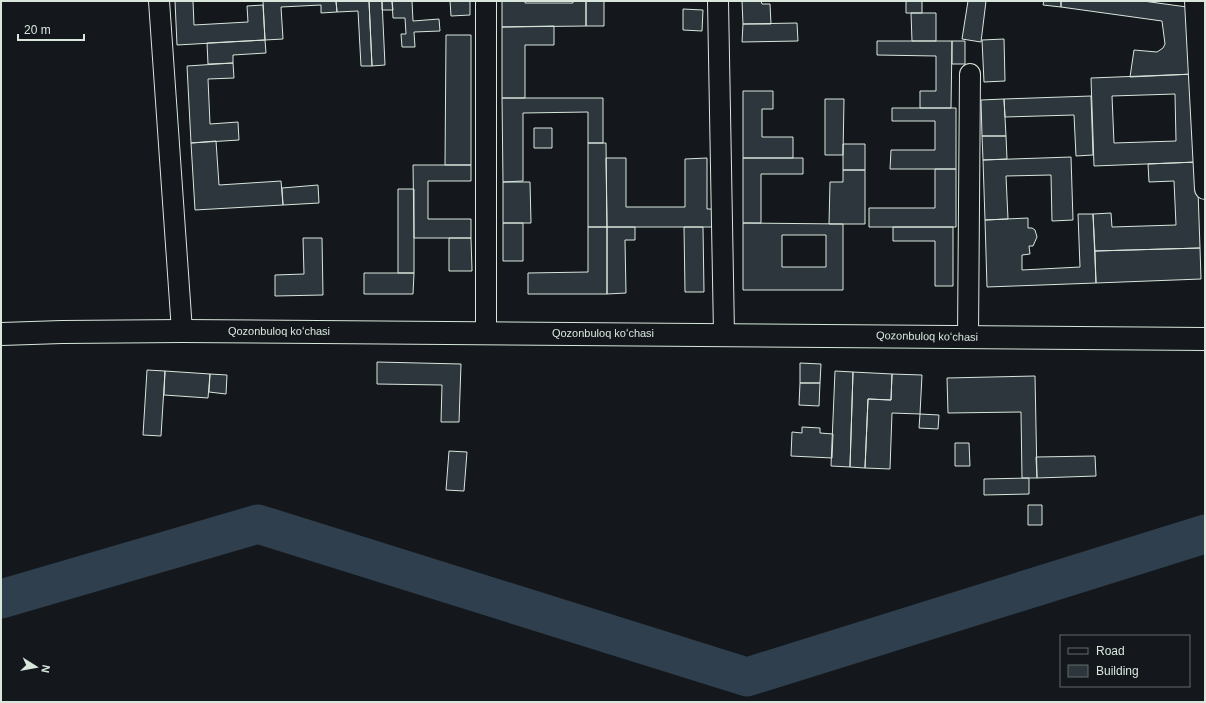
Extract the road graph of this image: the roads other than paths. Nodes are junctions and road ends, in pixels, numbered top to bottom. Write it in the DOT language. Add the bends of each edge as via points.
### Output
graph roads {
  1 [pos="159,1"];
  2 [pos="486,1"];
  3 [pos="718,1"];
  4 [pos="1195,1"];
  5 [pos="970,74"];
  6 [pos="1205,189"];
  7 [pos="182,331"];
  8 [pos="486,332"];
  9 [pos="1,334"];
  10 [pos="724,334"];
  11 [pos="968,337"];
  12 [pos="1205,339"];
  1 -- 7 [label="street"];
  2 -- 8 [label="street"];
  3 -- 10 [label="street"];
  4 -- 6 [label="street"];
  5 -- 11 [label="street"];
  7 -- 8 [label="main road, Qozonbuloq koʻchasi"];
  7 -- 9 [label="main road, Qozonbuloq koʻchasi"];
  8 -- 10 [label="main road, Qozonbuloq koʻchasi"];
  10 -- 11 [label="main road, Qozonbuloq koʻchasi"];
  11 -- 12 [label="main road, Qozonbuloq koʻchasi"];
}
